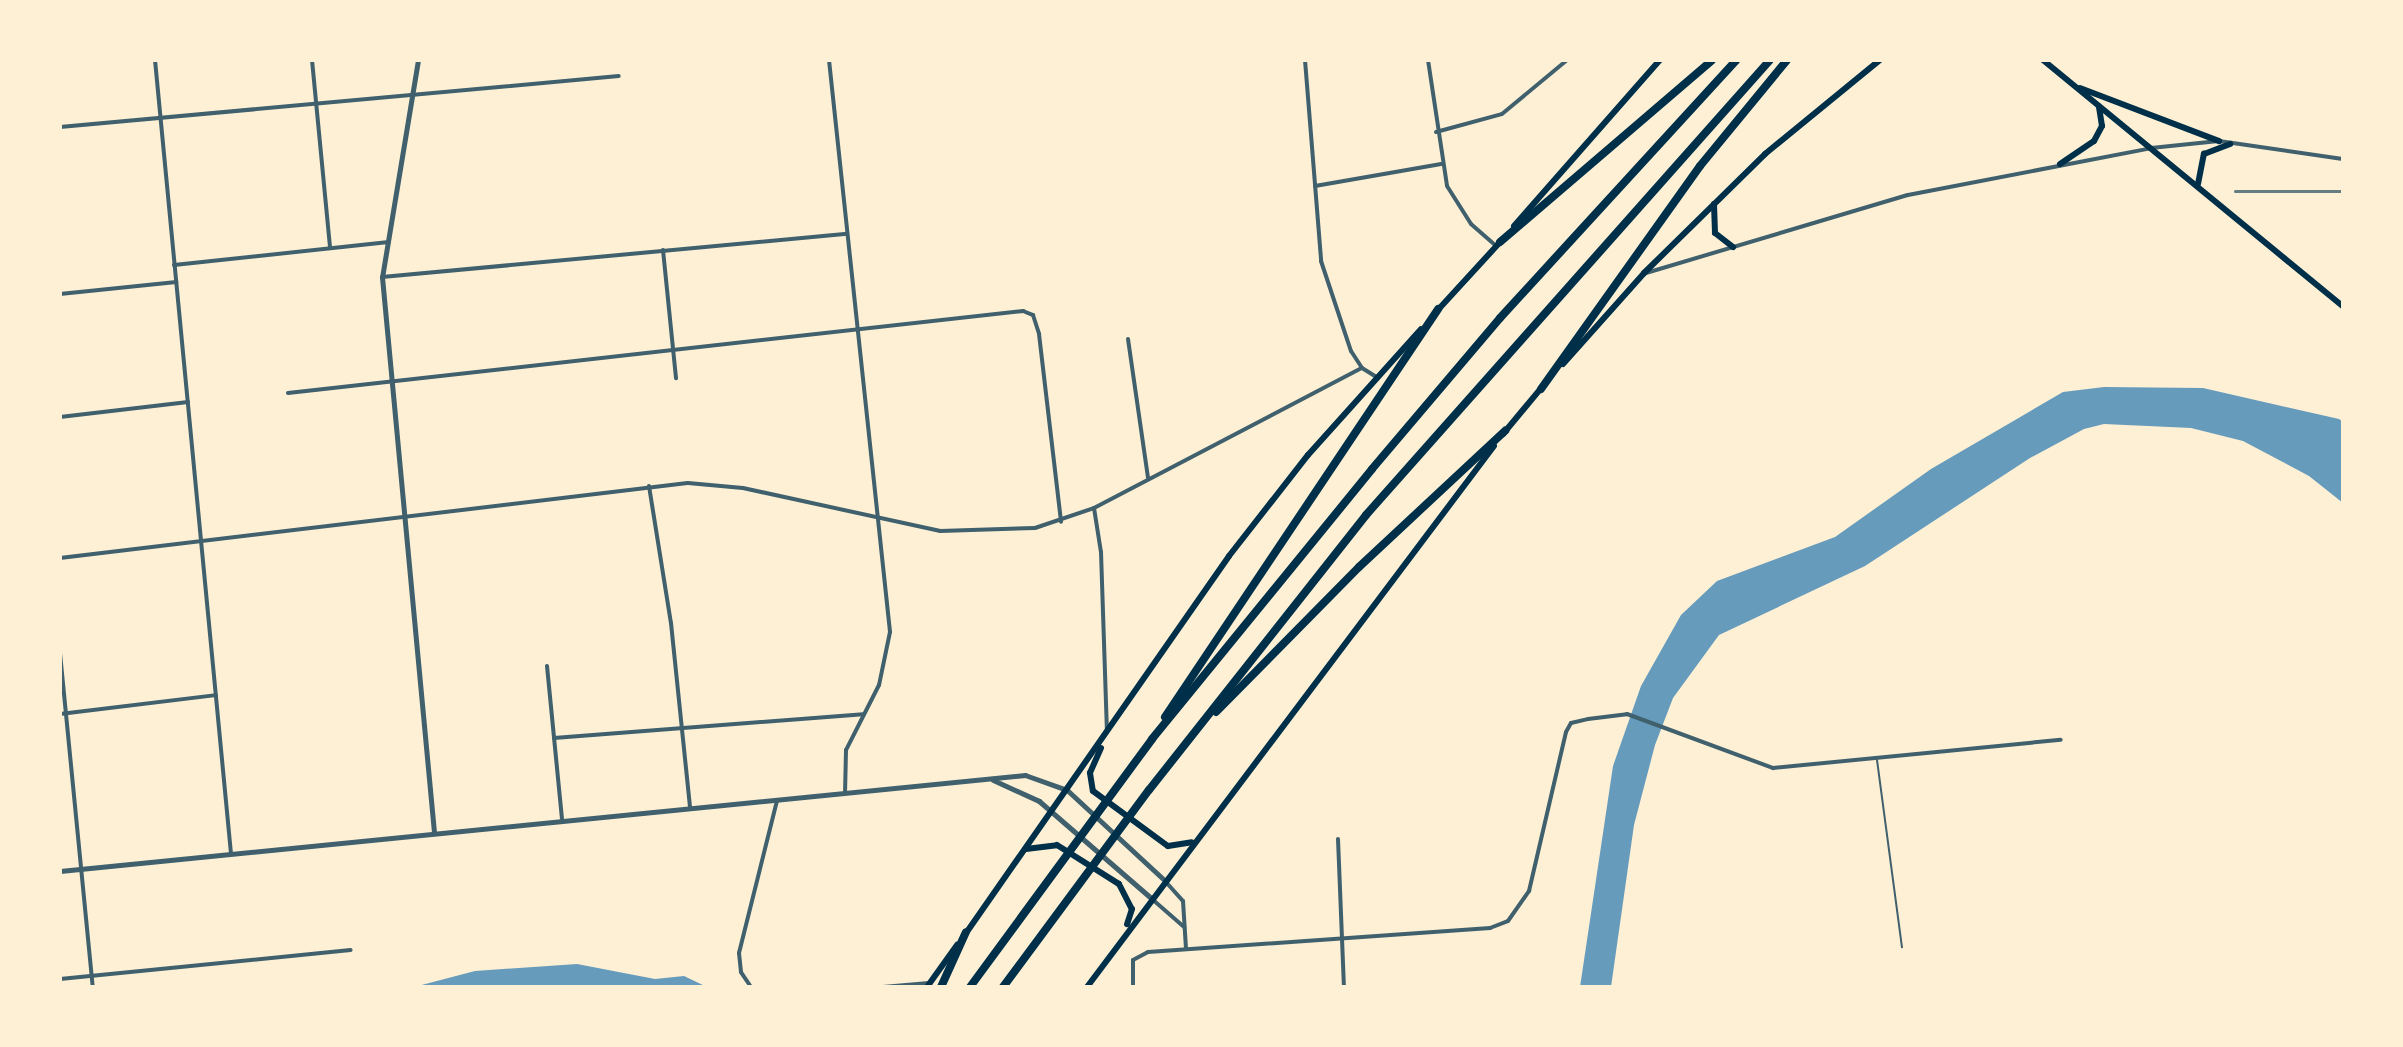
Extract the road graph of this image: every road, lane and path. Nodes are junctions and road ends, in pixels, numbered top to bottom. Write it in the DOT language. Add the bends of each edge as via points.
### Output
graph roads {
  1 [pos="155,60"];
  2 [pos="312,60"];
  3 [pos="418,60"];
  4 [pos="829,60"];
  5 [pos="1305,60"];
  6 [pos="1428,60"];
  7 [pos="1567,60"];
  8 [pos="1660,60"];
  9 [pos="1712,60"];
  10 [pos="1736,60"];
  11 [pos="1770,60"];
  12 [pos="1787,60"];
  13 [pos="1880,60"];
  14 [pos="2043,60"];
  15 [pos="619,76"];
  16 [pos="2073,85"];
  17 [pos="413,95"];
  18 [pos="316,103"];
  19 [pos="2099,106"];
  20 [pos="160,117"];
  21 [pos="60,127"];
  22 [pos="1436,132"];
  23 [pos="2219,141"];
  24 [pos="2230,144"];
  25 [pos="2151,148"];
  26 [pos="2343,159"];
  27 [pos="1441,164"];
  28 [pos="2060,164"];
  29 [pos="2198,184"];
  30 [pos="1315,186"];
  31 [pos="1714,204"];
  32 [pos="847,234"];
  33 [pos="389,242"];
  34 [pos="1498,244"];
  35 [pos="1733,247"];
  36 [pos="330,248"];
  37 [pos="663,250"];
  38 [pos="174,265"];
  39 [pos="1644,273"];
  40 [pos="382,277"];
  41 [pos="176,282"];
  42 [pos="60,294"];
  43 [pos="2343,306"];
  44 [pos="1438,309"];
  45 [pos="858,333"];
  46 [pos="1128,339"];
  47 [pos="672,350"];
  48 [pos="1362,368"];
  49 [pos="676,378"];
  50 [pos="1378,378"];
  51 [pos="391,380"];
  52 [pos="1541,389"];
  53 [pos="288,393"];
  54 [pos="188,402"];
  55 [pos="60,417"];
  56 [pos="1505,431"];
  57 [pos="1148,478"];
  58 [pos="649,486"];
  59 [pos="1094,508"];
  60 [pos="405,516"];
  61 [pos="879,519"];
  62 [pos="1061,522"];
  63 [pos="201,544"];
  64 [pos="60,558"];
  65 [pos="60,653"];
  66 [pos="547,666"];
  67 [pos="216,695"];
  68 [pos="63,713"];
  69 [pos="864,714"];
  70 [pos="682,725"];
  71 [pos="1107,733"];
  72 [pos="554,738"];
  73 [pos="1152,739"];
  74 [pos="2061,740"];
  75 [pos="1185,744"];
  76 [pos="1877,759"];
  77 [pos="992,780"];
  78 [pos="1067,790"];
  79 [pos="845,795"];
  80 [pos="777,801"];
  81 [pos="690,808"];
  82 [pos="1052,811"];
  83 [pos="562,820"];
  84 [pos="434,832"];
  85 [pos="1338,839"];
  86 [pos="1195,841"];
  87 [pos="1025,849"];
  88 [pos="231,853"];
  89 [pos="80,869"];
  90 [pos="60,871"];
  91 [pos="1163,879"];
  92 [pos="1150,897"];
  93 [pos="1185,928"];
  94 [pos="966,932"];
  95 [pos="1338,937"];
  96 [pos="1902,947"];
  97 [pos="1186,949"];
  98 [pos="351,950"];
  99 [pos="1112,952"];
  100 [pos="91,976"];
  101 [pos="60,979"];
  102 [pos="928,985"];
  103 [pos="93,987"];
  104 [pos="751,987"];
  105 [pos="883,987"];
  106 [pos="941,987"];
  107 [pos="970,987"];
  108 [pos="1003,987"];
  109 [pos="1087,987"];
  110 [pos="1133,987"];
  111 [pos="1344,987"];
  1 -- 20 [label="street"];
  2 -- 18 [label="street"];
  3 -- 17 [label="street"];
  4 -- 32 [label="street"];
  5 -- 30 [label="street"];
  6 -- 22 [label="street"];
  7 -- 22 [label="street" via="1502,114"];
  8 -- 34 [label="main road"];
  9 -- 34 [label="highway"];
  10 -- 73 [label="highway" via="1490,329"];
  11 -- 75 [label="highway" via="1366,515"];
  12 -- 52 [label="highway" via="1691,178"];
  13 -- 31 [label="main road" via="1794,129"];
  14 -- 16 [label="main road"];
  15 -- 17 [label="street"];
  16 -- 19 [label="main road"];
  16 -- 23 [label="main road"];
  17 -- 18 [label="street"];
  17 -- 33 [label="street"];
  18 -- 20 [label="street"];
  18 -- 36 [label="street"];
  19 -- 25 [label="main road"];
  19 -- 28 [label="main road" via="2102,126 2094,141"];
  20 -- 21 [label="street"];
  20 -- 38 [label="street"];
  22 -- 27 [label="street"];
  23 -- 24 [label="street"];
  23 -- 25 [label="street"];
  24 -- 26 [label="street"];
  24 -- 29 [label="main road" via="2204,154"];
  25 -- 28 [label="street"];
  25 -- 29 [label="main road"];
  27 -- 30 [label="street"];
  27 -- 34 [label="street" via="1455,201 1471,224"];
  28 -- 35 [label="street" via="1908,195"];
  29 -- 43 [label="main road"];
  30 -- 48 [label="street" via="1321,261"];
  31 -- 35 [label="main road" via="1715,233"];
  31 -- 39 [label="main road"];
  32 -- 37 [label="street"];
  32 -- 45 [label="street"];
  33 -- 36 [label="street"];
  33 -- 40 [label="street"];
  34 -- 44 [label="main road"];
  35 -- 39 [label="street"];
  36 -- 38 [label="street"];
  37 -- 40 [label="street"];
  37 -- 47 [label="street"];
  38 -- 41 [label="street"];
  39 -- 52 [label="main road"];
  40 -- 51 [label="street"];
  41 -- 42 [label="street"];
  41 -- 54 [label="street"];
  44 -- 50 [label="main road"];
  44 -- 73 [label="highway" via="1270,566 1189,676"];
  45 -- 47 [label="street"];
  45 -- 61 [label="street"];
  45 -- 62 [label="street" via="1023,311 1033,315"];
  46 -- 57 [label="street"];
  47 -- 49 [label="street"];
  47 -- 51 [label="street"];
  48 -- 50 [label="street"];
  48 -- 57 [label="street"];
  50 -- 71 [label="main road" via="1277,493"];
  51 -- 53 [label="street"];
  51 -- 60 [label="street"];
  52 -- 56 [label="main road"];
  54 -- 55 [label="street"];
  54 -- 63 [label="street"];
  56 -- 75 [label="highway" via="1342,584"];
  56 -- 86 [label="main road"];
  57 -- 59 [label="street"];
  58 -- 60 [label="street"];
  58 -- 61 [label="street" via="716,484"];
  58 -- 70 [label="street"];
  59 -- 62 [label="street"];
  59 -- 71 [label="street" via="1101,552"];
  60 -- 63 [label="street"];
  60 -- 84 [label="street"];
  61 -- 62 [label="street" via="977,533"];
  61 -- 69 [label="street" via="890,632 887,660"];
  63 -- 64 [label="street"];
  63 -- 67 [label="street"];
  65 -- 68 [label="street"];
  66 -- 72 [label="street"];
  67 -- 68 [label="street"];
  67 -- 88 [label="street"];
  68 -- 89 [label="street"];
  69 -- 70 [label="street"];
  69 -- 79 [label="street" via="846,750"];
  70 -- 72 [label="street"];
  70 -- 81 [label="street"];
  71 -- 78 [label="main road"];
  71 -- 86 [label="main road" via="1090,773 1093,791 1168,846"];
  72 -- 83 [label="street"];
  73 -- 107 [label="highway"];
  74 -- 76 [label="street"];
  75 -- 108 [label="highway"];
  76 -- 95 [label="street" via="1773,768 1627,714 1571,723 1529,891 1508,921 1490,928"];
  76 -- 96 [label="lane"];
  77 -- 78 [label="street" via="1025,775"];
  77 -- 79 [label="street"];
  77 -- 82 [label="street"];
  78 -- 82 [label="main road"];
  78 -- 91 [label="street"];
  79 -- 80 [label="street"];
  80 -- 81 [label="street"];
  80 -- 104 [label="street" via="739,953"];
  81 -- 83 [label="street"];
  82 -- 87 [label="main road"];
  82 -- 92 [label="street"];
  83 -- 84 [label="street"];
  84 -- 88 [label="street"];
  85 -- 95 [label="street"];
  86 -- 91 [label="main road"];
  87 -- 94 [label="main road"];
  87 -- 99 [label="main road" via="1057,845 1119,884 1132,909"];
  88 -- 89 [label="street"];
  89 -- 90 [label="street"];
  89 -- 100 [label="street"];
  91 -- 92 [label="main road"];
  91 -- 93 [label="street" via="1183,901"];
  92 -- 93 [label="street"];
  92 -- 99 [label="main road"];
  93 -- 97 [label="street"];
  94 -- 102 [label="main road"];
  94 -- 106 [label="highway"];
  95 -- 97 [label="street"];
  95 -- 111 [label="street"];
  97 -- 110 [label="street" via="1142,954 1133,960"];
  98 -- 100 [label="street"];
  99 -- 109 [label="main road"];
  100 -- 101 [label="street"];
  100 -- 103 [label="street"];
  102 -- 105 [label="street"];
}
